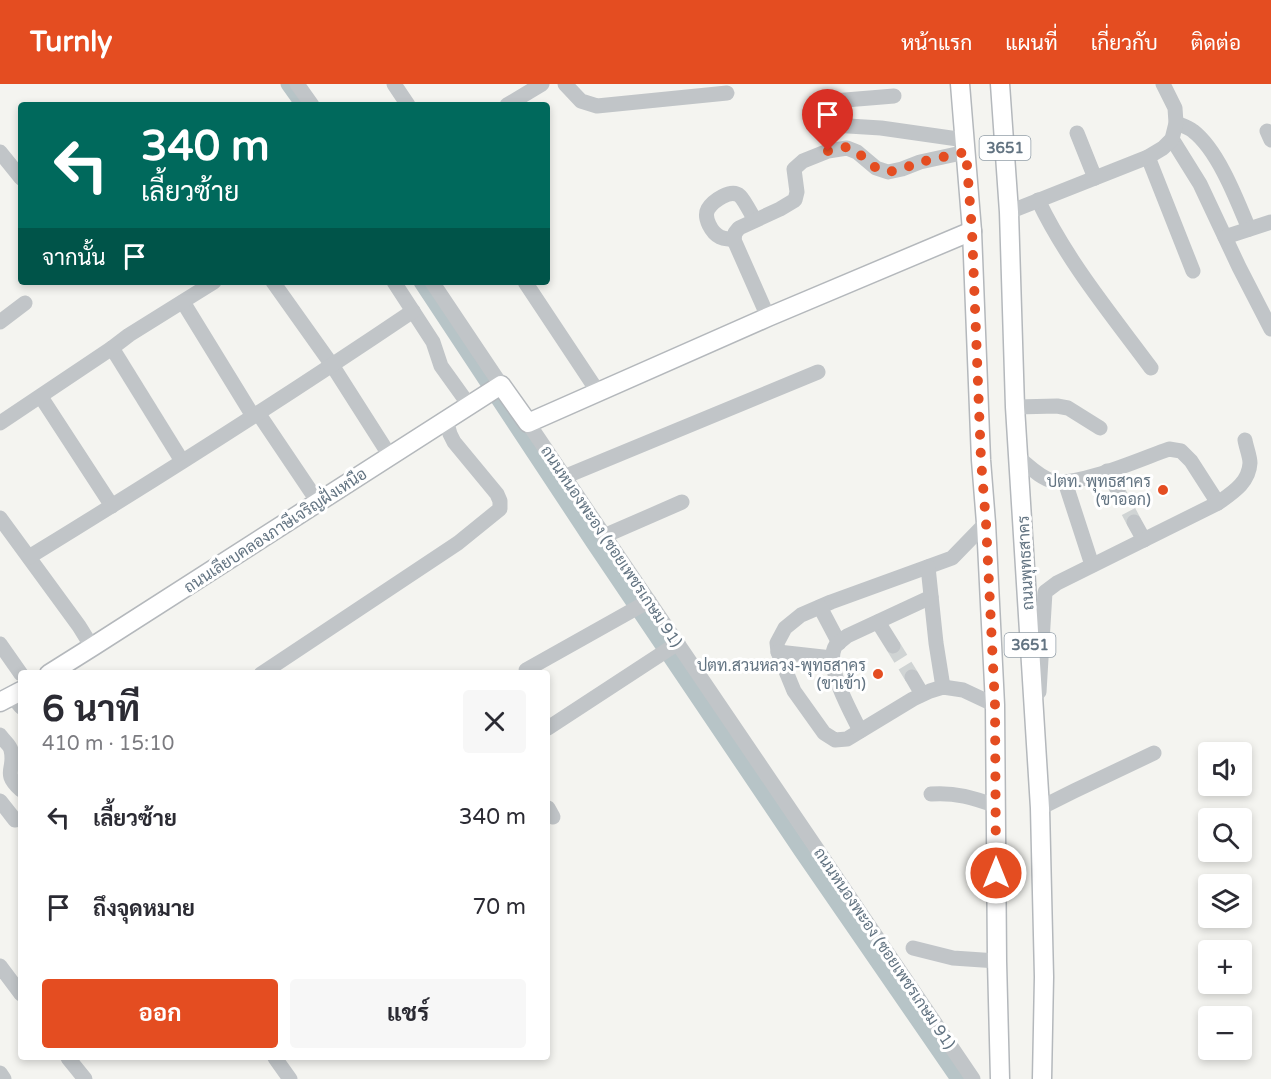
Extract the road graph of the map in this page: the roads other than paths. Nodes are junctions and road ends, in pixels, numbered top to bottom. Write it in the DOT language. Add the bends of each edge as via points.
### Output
graph roads {
  1 [pos="297,84"];
  2 [pos="394,84"];
  3 [pos="542,84"];
  4 [pos="565,84"];
  5 [pos="960,84"];
  6 [pos="1000,84"];
  7 [pos="1163,84"];
  8 [pos="727,93"];
  9 [pos="894,96"];
  10 [pos="310,102"];
  11 [pos="406,102"];
  12 [pos="512,102"];
  13 [pos="1176,123"];
  14 [pos="1077,133"];
  15 [pos="1172,139"];
  16 [pos="965,146"];
  17 [pos="0,152"];
  18 [pos="1148,157"];
  19 [pos="18,174"];
  20 [pos="1095,178"];
  21 [pos="1038,200"];
  22 [pos="1009,212"];
  23 [pos="755,220"];
  24 [pos="1271,222"];
  25 [pos="1249,229"];
  26 [pos="972,231"];
  27 [pos="1225,237"];
  28 [pos="734,240"];
  29 [pos="1193,271"];
  30 [pos="209,285"];
  31 [pos="275,285"];
  32 [pos="396,285"];
  33 [pos="434,285"];
  34 [pos="527,285"];
  35 [pos="183,302"];
  36 [pos="25,303"];
  37 [pos="413,311"];
  38 [pos="768,317"];
  39 [pos="0,322"];
  40 [pos="1271,329"];
  41 [pos="112,348"];
  42 [pos="332,365"];
  43 [pos="1151,368"];
  44 [pos="818,372"];
  45 [pos="501,385"];
  46 [pos="598,392"];
  47 [pos="41,397"];
  48 [pos="469,405"];
  49 [pos="1015,407"];
  50 [pos="255,414"];
  51 [pos="446,420"];
  52 [pos="0,423"];
  53 [pos="528,423"];
  54 [pos="1100,428"];
  55 [pos="1245,440"];
  56 [pos="390,456"];
  57 [pos="1019,458"];
  58 [pos="182,461"];
  59 [pos="1107,471"];
  60 [pos="564,477"];
  61 [pos="1065,482"];
  62 [pos="1118,491"];
  63 [pos="318,502"];
  64 [pos="682,502"];
  65 [pos="1218,503"];
  66 [pos="112,506"];
  67 [pos="0,518"];
  68 [pos="1134,522"];
  69 [pos="986,523"];
  70 [pos="604,536"];
  71 [pos="1144,540"];
  72 [pos="29,557"];
  73 [pos="1092,566"];
  74 [pos="928,567"];
  75 [pos="931,597"];
  76 [pos="649,601"];
  77 [pos="820,607"];
  78 [pos="878,622"];
  79 [pos="678,643"];
  80 [pos="839,643"];
  81 [pos="0,644"];
  82 [pos="893,646"];
  83 [pos="92,647"];
  84 [pos="778,652"];
  85 [pos="832,658"];
  86 [pos="18,670"];
  87 [pos="55,670"];
  88 [pos="267,670"];
  89 [pos="526,670"];
  90 [pos="912,677"];
  91 [pos="943,687"];
  92 [pos="922,694"];
  93 [pos="995,705"];
  94 [pos="550,727"];
  95 [pos="860,731"];
  96 [pos="0,735"];
  97 [pos="1036,747"];
  98 [pos="1154,753"];
  99 [pos="18,787"];
  100 [pos="932,794"];
  101 [pos="0,801"];
  102 [pos="996,806"];
  103 [pos="1040,808"];
  104 [pos="15,820"];
  105 [pos="913,948"];
  106 [pos="997,961"];
  107 [pos="0,966"];
  108 [pos="18,990"];
  109 [pos="70,1060"];
  110 [pos="276,1060"];
  111 [pos="0,1073"];
  112 [pos="4,1079"];
  113 [pos="85,1079"];
  114 [pos="290,1079"];
  115 [pos="973,1079"];
  116 [pos="1000,1079"];
  117 [pos="1042,1079"];
  1 -- 10 [label="street"];
  2 -- 11 [label="street"];
  3 -- 12 [label="street"];
  4 -- 8 [label="street" via="581,101 597,106"];
  5 -- 16 [label="main road, 3651"];
  6 -- 22 [label="main road, ถนนพุทธสาคร / 3651"];
  7 -- 13 [label="street" via="1175,108"];
  9 -- 16 [label="street" via="821,102 810,111 818,122 881,128"];
  13 -- 15 [label="street"];
  13 -- 25 [label="street" via="1192,130 1204,142 1225,175"];
  14 -- 20 [label="street"];
  15 -- 18 [label="street"];
  15 -- 27 [label="street" via="1200,184"];
  16 -- 23 [label="street" via="888,172 847,147 828,151 803,160 794,169 795,200"];
  16 -- 26 [label="main road, 3651"];
  17 -- 19 [label="street"];
  18 -- 20 [label="street"];
  18 -- 29 [label="street"];
  20 -- 21 [label="street"];
  21 -- 22 [label="street"];
  21 -- 43 [label="street" via="1061,245"];
  22 -- 49 [label="main road, ถนนพุทธสาคร / 3651"];
  23 -- 28 [label="street" via="739,228"];
  23 -- 28 [label="street" via="735,193 718,199 706,216 715,234"];
  24 -- 25 [label="street"];
  25 -- 27 [label="street"];
  26 -- 38 [label="main road"];
  26 -- 69 [label="main road, 3651"];
  27 -- 40 [label="street"];
  28 -- 38 [label="street"];
  30 -- 35 [label="street"];
  31 -- 42 [label="street"];
  32 -- 37 [label="street"];
  33 -- 45 [label="street, ถนนหนองพะอง (ซอยเพชรเกษม 91)"];
  34 -- 46 [label="street"];
  35 -- 41 [label="street"];
  35 -- 50 [label="street"];
  36 -- 39 [label="street"];
  37 -- 42 [label="street"];
  37 -- 48 [label="street" via="433,342 441,366"];
  38 -- 46 [label="main road"];
  41 -- 47 [label="street"];
  41 -- 58 [label="street"];
  42 -- 50 [label="street"];
  42 -- 56 [label="street"];
  44 -- 60 [label="street"];
  45 -- 48 [label="main road, ถนนเลียบคลองภาษีเจริญฝั่งเหนือ"];
  45 -- 53 [label="main road, ถนนหนองพะอง (ซอยเพชรเกษม 91)"];
  46 -- 53 [label="main road"];
  47 -- 52 [label="street"];
  47 -- 66 [label="street"];
  48 -- 51 [label="main road, ถนนเลียบคลองภาษีเจริญฝั่งเหนือ"];
  49 -- 54 [label="street" via="1068,408"];
  49 -- 57 [label="main road, ถนนพุทธสาคร / 3651"];
  50 -- 58 [label="street"];
  50 -- 63 [label="street"];
  51 -- 56 [label="main road, ถนนเลียบคลองภาษีเจริญฝั่งเหนือ"];
  51 -- 88 [label="street" via="454,442 497,494 500,509 458,543"];
  53 -- 60 [label="street, ถนนหนองพะอง (ซอยเพชรเกษม 91)"];
  55 -- 65 [label="street" via="1250,464 1247,474 1240,487"];
  56 -- 63 [label="main road, ถนนเลียบคลองภาษีเจริญฝั่งเหนือ"];
  57 -- 61 [label="street" via="1044,478"];
  57 -- 97 [label="main road, ถนนพุทธสาคร / 3651"];
  58 -- 66 [label="street"];
  59 -- 61 [label="street"];
  59 -- 62 [label="street"];
  59 -- 65 [label="street" via="1169,449 1181,451"];
  60 -- 70 [label="street, ถนนหนองพะอง (ซอยเพชรเกษม 91)"];
  61 -- 73 [label="street"];
  63 -- 83 [label="main road, ถนนเลียบคลองภาษีเจริญฝั่งเหนือ"];
  64 -- 70 [label="street"];
  65 -- 71 [label="street"];
  66 -- 72 [label="street"];
  67 -- 72 [label="street"];
  68 -- 71 [label="street"];
  69 -- 74 [label="street" via="952,558"];
  69 -- 93 [label="main road, 3651"];
  70 -- 76 [label="street, ถนนหนองพะอง (ซอยเพชรเกษม 91)"];
  71 -- 73 [label="street"];
  72 -- 83 [label="street"];
  73 -- 97 [label="street" via="1045,592"];
  74 -- 75 [label="street"];
  74 -- 77 [label="street"];
  75 -- 78 [label="street"];
  75 -- 91 [label="street"];
  76 -- 79 [label="street, ถนนหนองพะอง (ซอยเพชรเกษม 91)"];
  76 -- 89 [label="street"];
  77 -- 80 [label="street"];
  77 -- 84 [label="street" via="785,628 777,643"];
  78 -- 80 [label="street"];
  78 -- 82 [label="street"];
  79 -- 94 [label="street"];
  79 -- 115 [label="street, ถนนหนองพะอง (ซอยเพชรเกษม 91)"];
  80 -- 85 [label="street"];
  81 -- 86 [label="street"];
  83 -- 87 [label="main road, ถนนเลียบคลองภาษีเจริญฝั่งเหนือ"];
  84 -- 85 [label="street"];
  84 -- 95 [label="street" via="794,691 824,733 835,740 847,739"];
  85 -- 95 [label="street" via="833,672"];
  90 -- 92 [label="street"];
  91 -- 92 [label="street"];
  91 -- 93 [label="street" via="963,690"];
  92 -- 95 [label="street"];
  93 -- 102 [label="main road, 3651"];
  96 -- 99 [label="street" via="11,748 10,776"];
  97 -- 103 [label="main road, ถนนพุทธสาคร / 3651"];
  98 -- 103 [label="street"];
  100 -- 102 [label="street" via="960,794"];
  101 -- 104 [label="street"];
  102 -- 106 [label="main road, 3651"];
  103 -- 117 [label="main road, ถนนพุทธสาคร / 3651"];
  105 -- 106 [label="street" via="953,958"];
  106 -- 116 [label="main road, 3651"];
  107 -- 108 [label="street"];
  109 -- 113 [label="street"];
  110 -- 114 [label="street"];
  111 -- 112 [label="street"];
}
